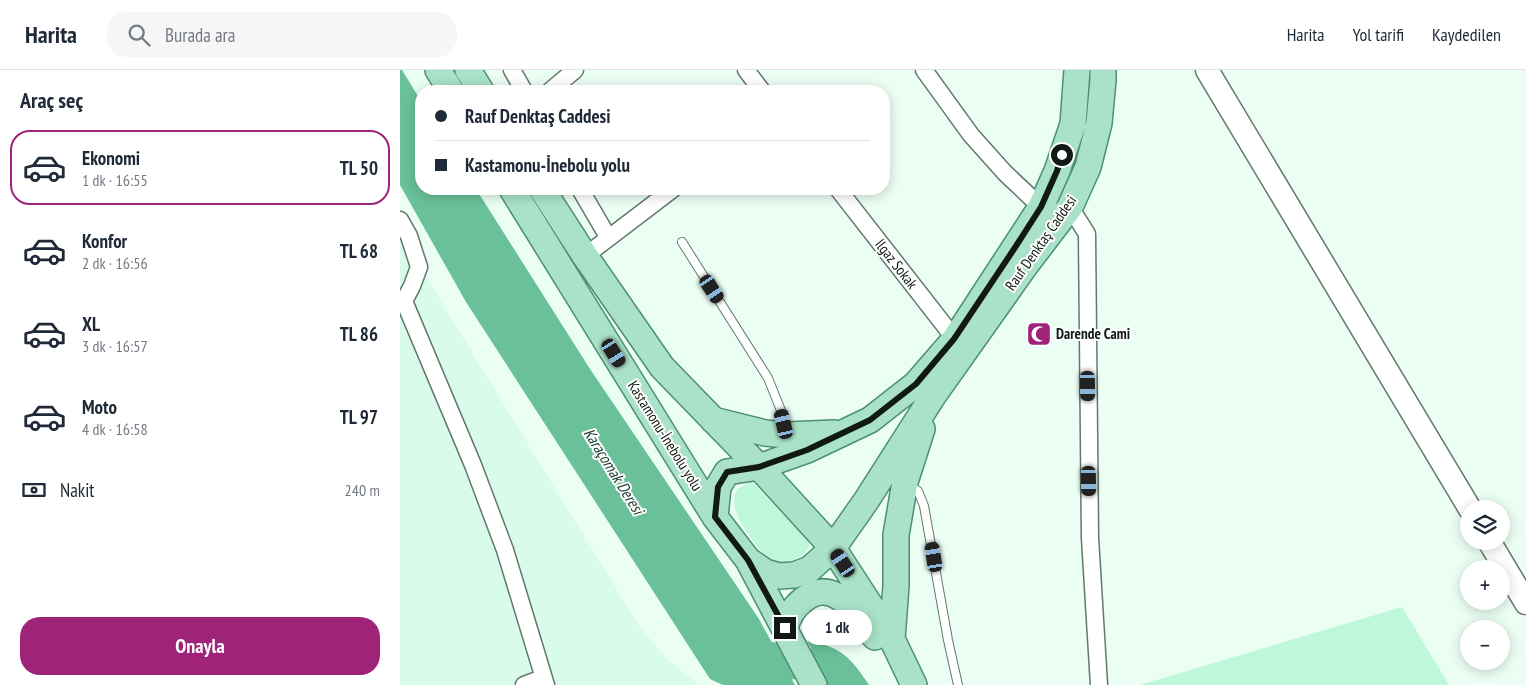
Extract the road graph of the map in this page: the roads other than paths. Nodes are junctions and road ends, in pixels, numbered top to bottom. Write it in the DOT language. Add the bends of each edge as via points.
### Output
graph roads {
  1 [pos="438,70"];
  2 [pos="468,70"];
  3 [pos="512,70"];
  4 [pos="575,70"];
  5 [pos="746,70"];
  6 [pos="924,70"];
  7 [pos="1076,70"];
  8 [pos="1102,70"];
  9 [pos="1207,70"];
  10 [pos="447,85"];
  11 [pos="478,85"];
  12 [pos="521,85"];
  13 [pos="557,85"];
  14 [pos="757,85"];
  15 [pos="516,195"];
  16 [pos="546,195"];
  17 [pos="584,195"];
  18 [pos="665,195"];
  19 [pos="843,195"];
  20 [pos="1041,207"];
  21 [pos="1070,207"];
  22 [pos="400,220"];
  23 [pos="608,237"];
  24 [pos="682,242"];
  25 [pos="585,256"];
  26 [pos="402,302"];
  27 [pos="954,339"];
  28 [pos="933,396"];
  29 [pos="712,419"];
  30 [pos="844,432"];
  31 [pos="787,435"];
  32 [pos="759,467"];
  33 [pos="905,482"];
  34 [pos="1465,500"];
  35 [pos="715,517"];
  36 [pos="833,548"];
  37 [pos="1494,550"];
  38 [pos="748,560"];
  39 [pos="1526,603"];
  40 [pos="785,628"];
  41 [pos="892,639"];
  42 [pos="544,681"];
  43 [pos="524,685"];
  44 [pos="814,685"];
  45 [pos="908,685"];
  46 [pos="914,685"];
  47 [pos="958,685"];
  48 [pos="1099,685"];
  1 -- 10 [label="main road"];
  2 -- 11 [label="main road"];
  3 -- 12 [label="street"];
  4 -- 13 [label="street"];
  5 -- 14 [label="street"];
  6 -- 20 [label="street" via="971,135"];
  7 -- 20 [label="main road, Rauf Denktaş Caddesi" via="1073,124"];
  8 -- 21 [label="main road, Rauf Denktaş Caddesi" via="1099,123 1088,167"];
  9 -- 34 [label="street"];
  15 -- 35 [label="main road, Kastamonu-İnebolu yolu"];
  16 -- 25 [label="main road"];
  17 -- 23 [label="street"];
  18 -- 23 [label="street"];
  19 -- 27 [label="street, Ilgaz Sokak"];
  20 -- 27 [label="main road, Rauf Denktaş Caddesi"];
  21 -- 28 [label="main road, Rauf Denktaş Caddesi"];
  21 -- 48 [label="street" via="1087,234 1090,538"];
  22 -- 26 [label="street" via="410,236 419,266"];
  23 -- 25 [label="street"];
  24 -- 31 [label="lane" via="768,378"];
  25 -- 29 [label="main road" via="662,367"];
  26 -- 42 [label="street" via="506,550"];
  27 -- 30 [label="main road, Rauf Denktaş Caddesi" via="916,384 870,420"];
  28 -- 33 [label="main road"];
  28 -- 36 [label="main road"];
  29 -- 31 [label="main road" via="765,433"];
  29 -- 32 [label="main road"];
  30 -- 31 [label="main road"];
  30 -- 32 [label="main road, Rauf Denktaş Caddesi" via="807,450"];
  32 -- 35 [label="main road, Rauf Denktaş Caddesi" via="727,472 718,487"];
  32 -- 36 [label="main road"];
  33 -- 41 [label="main road" via="896,536"];
  33 -- 47 [label="lane" via="918,491 924,506"];
  35 -- 38 [label="main road, Kastamonu-İnebolu yolu"];
  36 -- 38 [label="main road" via="810,569 794,575 779,576 765,572"];
  36 -- 41 [label="main road"];
  37 -- 39 [label="street"];
  38 -- 40 [label="main road, Kastamonu-İnebolu yolu"];
  40 -- 44 [label="main road, Kastamonu-İnebolu yolu"];
  40 -- 45 [label="main road" via="796,606 808,597 823,592 834,594 846,601 869,629"];
  41 -- 46 [label="main road"];
  42 -- 43 [label="street"];
}
